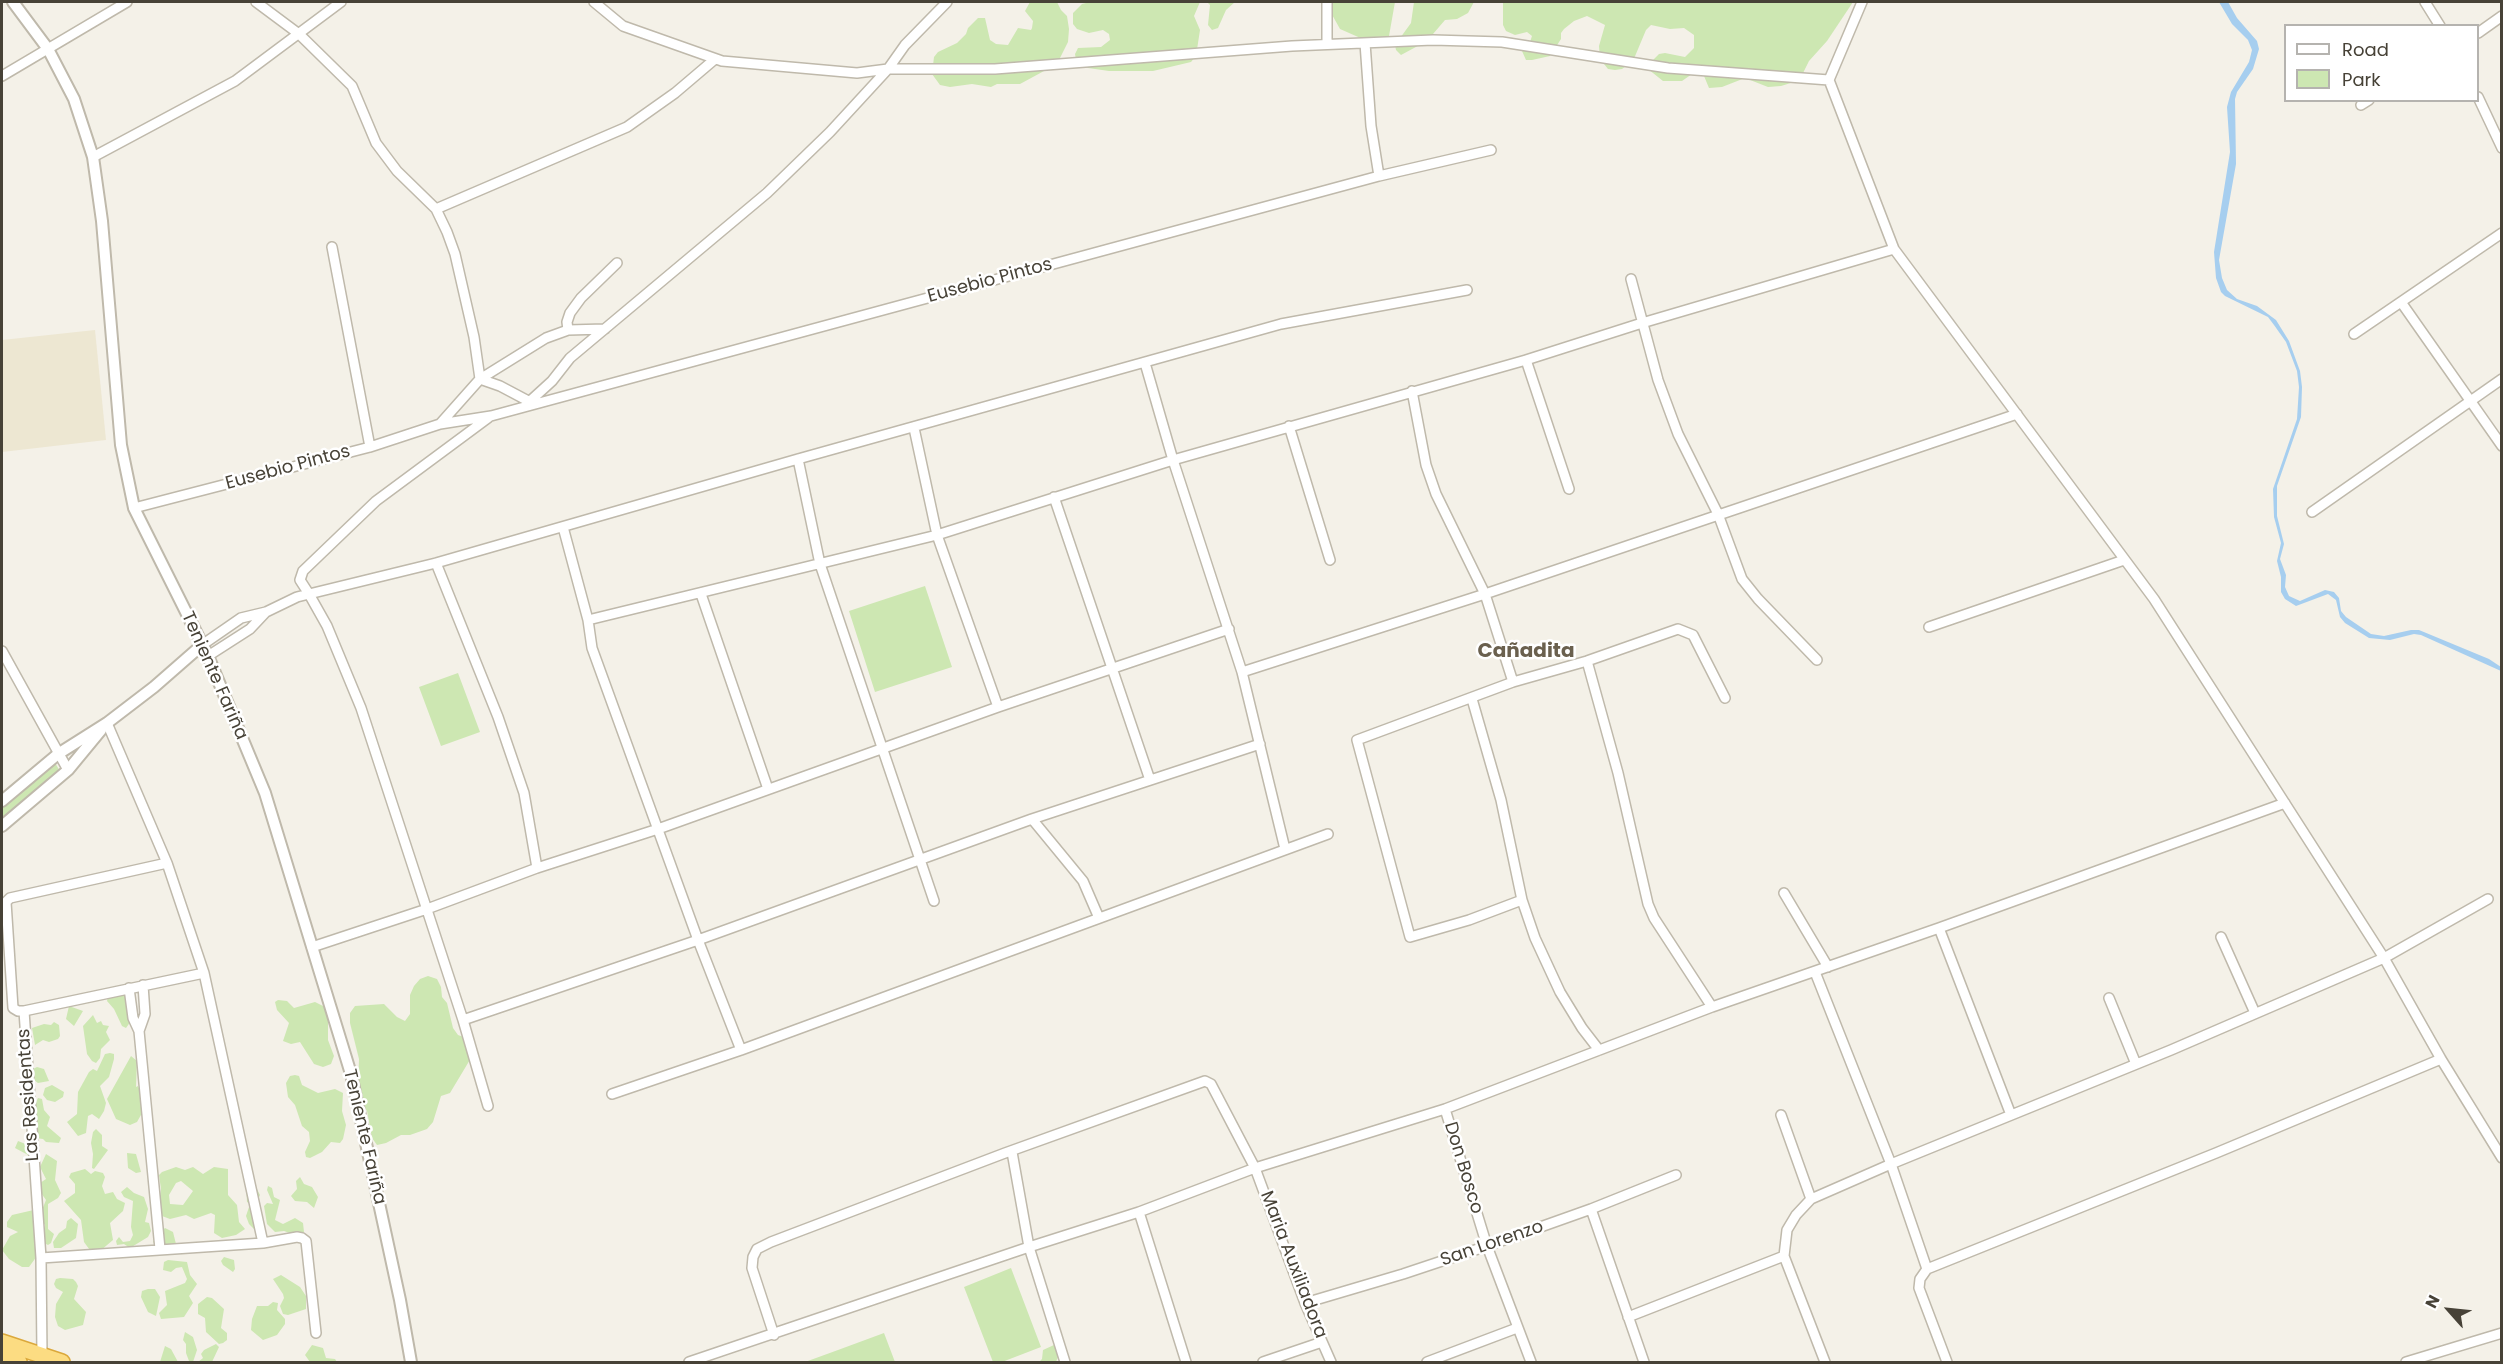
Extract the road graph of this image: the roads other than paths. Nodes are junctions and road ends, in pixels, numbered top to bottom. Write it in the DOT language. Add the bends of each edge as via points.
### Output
graph roads {
  1 [pos="13,2"];
  2 [pos="127,2"];
  3 [pos="256,2"];
  4 [pos="341,2"];
  5 [pos="594,2"];
  6 [pos="947,2"];
  7 [pos="1327,2"];
  8 [pos="1862,2"];
  9 [pos="2425,2"];
  10 [pos="2502,16"];
  11 [pos="2439,24"];
  12 [pos="2479,32"];
  13 [pos="299,34"];
  14 [pos="1327,44"];
  15 [pos="1365,44"];
  16 [pos="48,49"];
  17 [pos="715,59"];
  18 [pos="888,69"];
  19 [pos="2,76"];
  20 [pos="1829,80"];
  21 [pos="2479,99"];
  22 [pos="2502,148"];
  23 [pos="1491,150"];
  24 [pos="93,157"];
  25 [pos="1379,176"];
  26 [pos="436,209"];
  27 [pos="2502,233"];
  28 [pos="332,247"];
  29 [pos="1894,249"];
  30 [pos="617,263"];
  31 [pos="1631,279"];
  32 [pos="1467,291"];
  33 [pos="2401,302"];
  34 [pos="1642,323"];
  35 [pos="605,329"];
  36 [pos="568,330"];
  37 [pos="2354,334"];
  38 [pos="1526,360"];
  39 [pos="1145,363"];
  40 [pos="480,379"];
  41 [pos="2502,379"];
  42 [pos="1412,392"];
  43 [pos="2470,401"];
  44 [pos="532,403"];
  45 [pos="2016,414"];
  46 [pos="491,416"];
  47 [pos="441,424"];
  48 [pos="1289,426"];
  49 [pos="914,428"];
  50 [pos="2502,446"];
  51 [pos="370,447"];
  52 [pos="798,459"];
  53 [pos="1173,460"];
  54 [pos="1569,489"];
  55 [pos="1054,497"];
  56 [pos="134,508"];
  57 [pos="2312,512"];
  58 [pos="1718,514"];
  59 [pos="563,527"];
  60 [pos="937,535"];
  61 [pos="1330,560"];
  62 [pos="2124,560"];
  63 [pos="436,563"];
  64 [pos="820,564"];
  65 [pos="309,594"];
  66 [pos="700,594"];
  67 [pos="1485,594"];
  68 [pos="266,612"];
  69 [pos="588,620"];
  70 [pos="1929,627"];
  71 [pos="1229,629"];
  72 [pos="202,645"];
  73 [pos="2,651"];
  74 [pos="208,656"];
  75 [pos="1817,660"];
  76 [pos="1587,661"];
  77 [pos="1114,668"];
  78 [pos="1242,672"];
  79 [pos="1513,682"];
  80 [pos="1725,698"];
  81 [pos="1472,699"];
  82 [pos="998,707"];
  83 [pos="107,723"];
  84 [pos="1260,744"];
  85 [pos="884,750"];
  86 [pos="58,754"];
  87 [pos="68,770"];
  88 [pos="1150,780"];
  89 [pos="768,789"];
  90 [pos="2,801"];
  91 [pos="2285,803"];
  92 [pos="1032,819"];
  93 [pos="2,826"];
  94 [pos="658,829"];
  95 [pos="1328,834"];
  96 [pos="1285,849"];
  97 [pos="921,860"];
  98 [pos="167,863"];
  99 [pos="537,868"];
  100 [pos="1784,893"];
  101 [pos="2488,899"];
  102 [pos="1522,900"];
  103 [pos="934,902"];
  104 [pos="427,909"];
  105 [pos="1099,918"];
  106 [pos="1939,928"];
  107 [pos="2221,937"];
  108 [pos="698,940"];
  109 [pos="312,947"];
  110 [pos="2384,958"];
  111 [pos="1828,967"];
  112 [pos="1815,972"];
  113 [pos="204,973"];
  114 [pos="143,985"];
  115 [pos="129,988"];
  116 [pos="2109,998"];
  117 [pos="1712,1007"];
  118 [pos="24,1011"];
  119 [pos="2255,1013"];
  120 [pos="463,1020"];
  121 [pos="139,1031"];
  122 [pos="741,1050"];
  123 [pos="1599,1050"];
  124 [pos="2440,1059"];
  125 [pos="2136,1065"];
  126 [pos="612,1094"];
  127 [pos="488,1106"];
  128 [pos="1445,1109"];
  129 [pos="1781,1115"];
  130 [pos="2011,1115"];
  131 [pos="1012,1152"];
  132 [pos="2502,1158"];
  133 [pos="1891,1164"];
  134 [pos="1255,1168"];
  135 [pos="1676,1175"];
  136 [pos="1811,1199"];
  137 [pos="1591,1209"];
  138 [pos="1139,1212"];
  139 [pos="263,1243"];
  140 [pos="1487,1246"];
  141 [pos="1029,1247"];
  142 [pos="160,1249"];
  143 [pos="1784,1256"];
  144 [pos="40,1258"];
  145 [pos="1927,1269"];
  146 [pos="1305,1303"];
  147 [pos="1628,1317"];
  148 [pos="1517,1328"];
  149 [pos="316,1333"];
  150 [pos="2502,1333"];
  151 [pos="774,1335"];
  152 [pos="2,1342"];
  153 [pos="1322,1342"];
  154 [pos="2,1357"];
  155 [pos="41,1359"];
  156 [pos="19,1362"];
  157 [pos="62,1362"];
  158 [pos="411,1362"];
  159 [pos="689,1362"];
  160 [pos="1065,1362"];
  161 [pos="1186,1362"];
  162 [pos="1263,1362"];
  163 [pos="1331,1362"];
  164 [pos="1427,1362"];
  165 [pos="1531,1362"];
  166 [pos="1644,1362"];
  167 [pos="1826,1362"];
  168 [pos="1947,1362"];
  169 [pos="2406,1362"];
  1 -- 16 [label="street, Teniente Fariña"];
  2 -- 16 [label="street"];
  3 -- 13 [label="street"];
  4 -- 13 [label="street"];
  5 -- 17 [label="street" via="623,26"];
  6 -- 18 [label="street" via="905,45"];
  7 -- 14 [label="street"];
  8 -- 20 [label="street"];
  9 -- 11 [label="street"];
  10 -- 12 [label="street"];
  13 -- 24 [label="street" via="236,81"];
  13 -- 26 [label="street" via="352,86 385,157"];
  14 -- 15 [label="street"];
  14 -- 18 [label="street" via="995,69"];
  15 -- 20 [label="street" via="1433,40 1503,42 1668,68"];
  15 -- 25 [label="street"];
  16 -- 19 [label="street"];
  16 -- 24 [label="street, Teniente Fariña" via="74,99"];
  17 -- 18 [label="street" via="857,73"];
  17 -- 26 [label="street" via="627,127"];
  18 -- 35 [label="street" via="767,193"];
  20 -- 29 [label="street"];
  21 -- 22 [label="street"];
  23 -- 25 [label="street, Eusebio Pintos"];
  24 -- 56 [label="street, Teniente Fariña" via="121,445"];
  25 -- 44 [label="street, Eusebio Pintos"];
  26 -- 40 [label="street" via="455,254"];
  27 -- 33 [label="street"];
  28 -- 51 [label="street"];
  29 -- 34 [label="street"];
  29 -- 45 [label="street"];
  30 -- 36 [label="street" via="576,305 567,322"];
  31 -- 34 [label="street"];
  32 -- 39 [label="street" via="1281,324"];
  33 -- 37 [label="street"];
  33 -- 43 [label="street"];
  34 -- 38 [label="street"];
  34 -- 58 [label="street" via="1678,434"];
  35 -- 36 [label="street"];
  35 -- 44 [label="street" via="570,358"];
  36 -- 40 [label="street" via="546,338"];
  38 -- 42 [label="street"];
  38 -- 54 [label="street"];
  39 -- 49 [label="street"];
  39 -- 53 [label="street"];
  40 -- 44 [label="street"];
  40 -- 47 [label="street"];
  41 -- 43 [label="street"];
  42 -- 48 [label="street"];
  42 -- 67 [label="street" via="1426,465 1436,494"];
  43 -- 50 [label="street"];
  43 -- 57 [label="street"];
  44 -- 46 [label="street, Eusebio Pintos"];
  45 -- 58 [label="street"];
  45 -- 62 [label="street"];
  46 -- 47 [label="street, Eusebio Pintos"];
  46 -- 65 [label="street" via="376,501 308,566 299,578"];
  47 -- 51 [label="street, Eusebio Pintos"];
  48 -- 53 [label="street"];
  48 -- 61 [label="street"];
  49 -- 52 [label="street"];
  49 -- 60 [label="street"];
  51 -- 56 [label="street, Eusebio Pintos"];
  52 -- 59 [label="street"];
  52 -- 64 [label="street"];
  53 -- 55 [label="street"];
  53 -- 71 [label="street"];
  55 -- 60 [label="street"];
  55 -- 77 [label="street"];
  56 -- 72 [label="street, Teniente Fariña"];
  58 -- 67 [label="street"];
  58 -- 75 [label="street" via="1748,588"];
  59 -- 63 [label="street"];
  59 -- 69 [label="street"];
  60 -- 64 [label="street"];
  60 -- 82 [label="street"];
  62 -- 70 [label="street"];
  62 -- 91 [label="street" via="2154,599"];
  63 -- 65 [label="street"];
  63 -- 99 [label="street" via="524,793"];
  64 -- 66 [label="street"];
  64 -- 85 [label="street"];
  65 -- 68 [label="street"];
  65 -- 104 [label="street" via="327,626 361,708"];
  66 -- 69 [label="street"];
  66 -- 89 [label="street"];
  67 -- 78 [label="street"];
  67 -- 79 [label="street"];
  68 -- 72 [label="street" via="241,618"];
  68 -- 74 [label="street" via="250,629"];
  69 -- 94 [label="street" via="592,648"];
  71 -- 77 [label="street"];
  71 -- 78 [label="street"];
  72 -- 74 [label="street, Teniente Fariña"];
  72 -- 83 [label="street"];
  73 -- 86 [label="street"];
  74 -- 109 [label="street, Teniente Fariña" via="265,793"];
  76 -- 79 [label="street"];
  76 -- 80 [label="street" via="1678,629 1685,630 1693,635"];
  76 -- 117 [label="street" via="1648,904"];
  77 -- 82 [label="street"];
  77 -- 88 [label="street"];
  78 -- 84 [label="street"];
  79 -- 81 [label="street"];
  81 -- 102 [label="street" via="1501,800"];
  81 -- 102 [label="street" via="1358,740 1410,937"];
  82 -- 85 [label="street"];
  83 -- 86 [label="street"];
  83 -- 87 [label="street"];
  83 -- 98 [label="street"];
  84 -- 88 [label="street"];
  84 -- 96 [label="street"];
  85 -- 89 [label="street"];
  85 -- 97 [label="street"];
  86 -- 87 [label="street"];
  86 -- 90 [label="street"];
  87 -- 93 [label="street"];
  88 -- 92 [label="street"];
  89 -- 94 [label="street"];
  91 -- 106 [label="street"];
  91 -- 110 [label="street"];
  92 -- 97 [label="street"];
  92 -- 105 [label="street" via="1083,882"];
  94 -- 99 [label="street"];
  94 -- 108 [label="street"];
  95 -- 96 [label="street"];
  96 -- 105 [label="street"];
  97 -- 103 [label="street"];
  97 -- 108 [label="street"];
  98 -- 113 [label="street"];
  98 -- 118 [label="street, Las Residentas" via="6,902 14,1008"];
  99 -- 104 [label="street"];
  100 -- 111 [label="street"];
  101 -- 110 [label="street"];
  102 -- 123 [label="street" via="1560,992"];
  104 -- 109 [label="street"];
  104 -- 120 [label="street"];
  105 -- 122 [label="street"];
  106 -- 111 [label="street"];
  106 -- 130 [label="street"];
  107 -- 119 [label="street"];
  108 -- 120 [label="street"];
  108 -- 122 [label="street"];
  109 -- 158 [label="street, Teniente Fariña" via="351,1074"];
  110 -- 119 [label="street"];
  110 -- 124 [label="street"];
  111 -- 112 [label="street"];
  112 -- 117 [label="street"];
  112 -- 133 [label="street"];
  113 -- 114 [label="street"];
  113 -- 139 [label="street"];
  114 -- 115 [label="street"];
  114 -- 121 [label="street" via="145,1014"];
  115 -- 118 [label="street"];
  115 -- 121 [label="street"];
  116 -- 125 [label="street"];
  117 -- 123 [label="street"];
  118 -- 144 [label="street, Las Residentas"];
  119 -- 125 [label="street"];
  120 -- 127 [label="street"];
  121 -- 142 [label="street"];
  122 -- 126 [label="street"];
  123 -- 128 [label="street"];
  124 -- 132 [label="street"];
  124 -- 145 [label="street" via="2216,1154"];
  125 -- 130 [label="street"];
  128 -- 134 [label="street"];
  128 -- 140 [label="street, Don Bosco"];
  129 -- 136 [label="street"];
  130 -- 133 [label="street"];
  131 -- 134 [label="street, Maria Auxiliadora" via="1205,1081 1211,1084"];
  131 -- 141 [label="street"];
  131 -- 151 [label="street" via="757,1250 752,1268"];
  133 -- 136 [label="street"];
  133 -- 145 [label="street"];
  134 -- 138 [label="street"];
  134 -- 146 [label="street, Maria Auxiliadora"];
  135 -- 137 [label="street, San Lorenzo"];
  136 -- 143 [label="street" via="1787,1230"];
  137 -- 140 [label="street, San Lorenzo"];
  137 -- 147 [label="street"];
  138 -- 141 [label="street"];
  138 -- 161 [label="street"];
  139 -- 142 [label="street"];
  139 -- 149 [label="street" via="297,1237 306,1241"];
  140 -- 146 [label="street, San Lorenzo"];
  140 -- 148 [label="street, Don Bosco"];
  141 -- 151 [label="street"];
  141 -- 160 [label="street"];
  142 -- 144 [label="street"];
  143 -- 147 [label="street"];
  143 -- 167 [label="street"];
  144 -- 155 [label="street, Las Residentas"];
  145 -- 168 [label="street" via="1919,1288"];
  146 -- 153 [label="street, Maria Auxiliadora"];
  147 -- 166 [label="street"];
  148 -- 164 [label="street"];
  148 -- 165 [label="street, Don Bosco"];
  150 -- 169 [label="street"];
  151 -- 159 [label="street"];
  152 -- 155 [label="highway"];
  153 -- 162 [label="street"];
  153 -- 163 [label="street, Maria Auxiliadora"];
  154 -- 156 [label="highway"];
  155 -- 157 [label="highway"];
}
